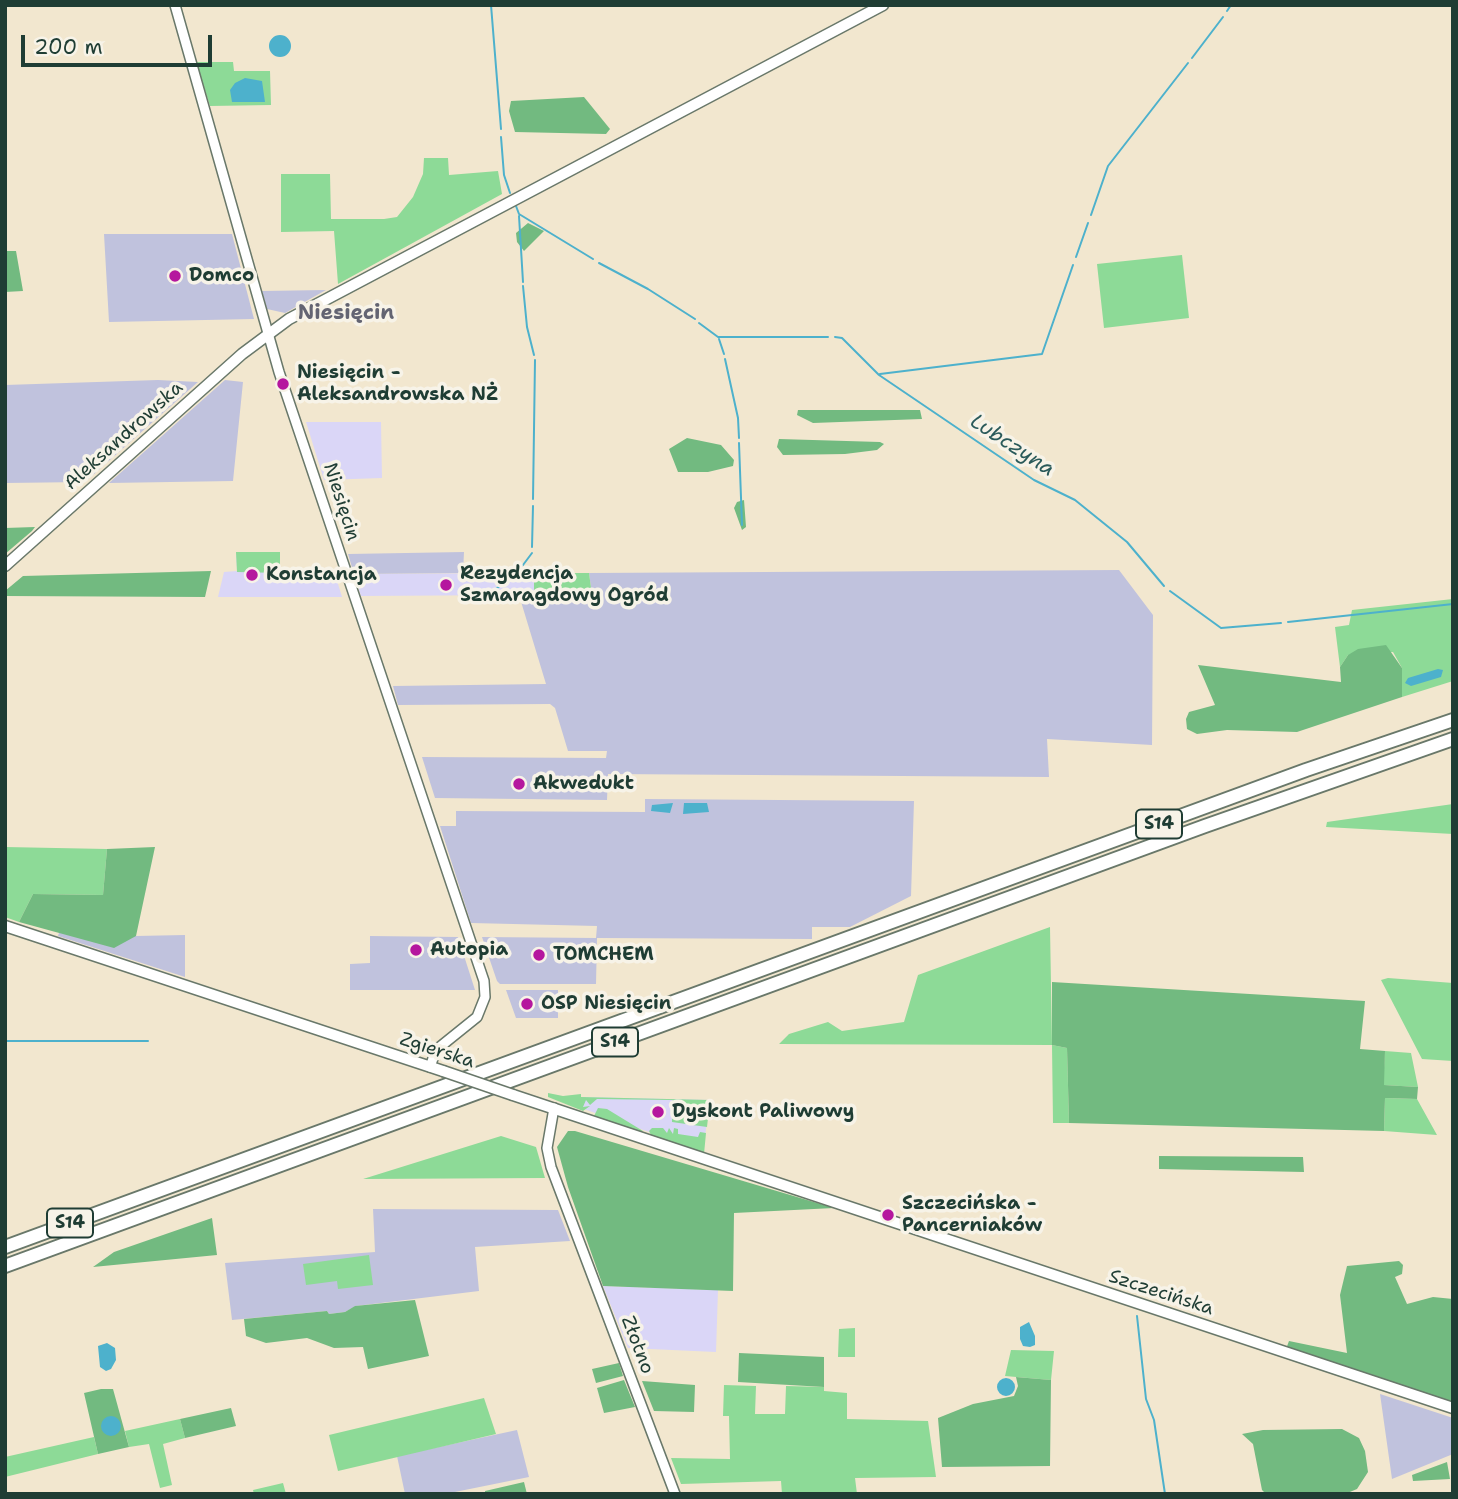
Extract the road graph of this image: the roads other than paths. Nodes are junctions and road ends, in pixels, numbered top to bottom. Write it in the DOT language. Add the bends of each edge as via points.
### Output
graph roads {
  1 [pos="175,5"];
  2 [pos="883,5"];
  3 [pos="261,311"];
  4 [pos="286,321"];
  5 [pos="267,334"];
  6 [pos="242,354"];
  7 [pos="274,356"];
  8 [pos="5,566"];
  9 [pos="1453,720"];
  10 [pos="1453,738"];
  11 [pos="5,926"];
  12 [pos="430,1067"];
  13 [pos="554,1108"];
  14 [pos="858,1210"];
  15 [pos="5,1247"];
  16 [pos="5,1266"];
  17 [pos="1453,1408"];
  18 [pos="675,1494"];
  1 -- 3 [label="street, Niesięcin"];
  2 -- 4 [label="main road, Aleksandrowska"];
  3 -- 4 [label="street" via="268,319"];
  3 -- 5 [label="street, Niesięcin"];
  4 -- 5 [label="main road, Aleksandrowska"];
  5 -- 6 [label="main road, Aleksandrowska"];
  5 -- 7 [label="street, Niesięcin"];
  6 -- 7 [label="street" via="260,348"];
  6 -- 8 [label="main road, Aleksandrowska"];
  7 -- 12 [label="street, Niesięcin" via="484,981 485,997 477,1017 436,1049"];
  9 -- 15 [label="highway, S14"];
  10 -- 16 [label="highway, S14"];
  11 -- 12 [label="main road, Zgierska"];
  12 -- 13 [label="main road, Zgierska, bridge"];
  13 -- 14 [label="main road, Zgierska"];
  13 -- 18 [label="street, Złotno" via="547,1153"];
  14 -- 17 [label="main road, Szczecińska"];
}
